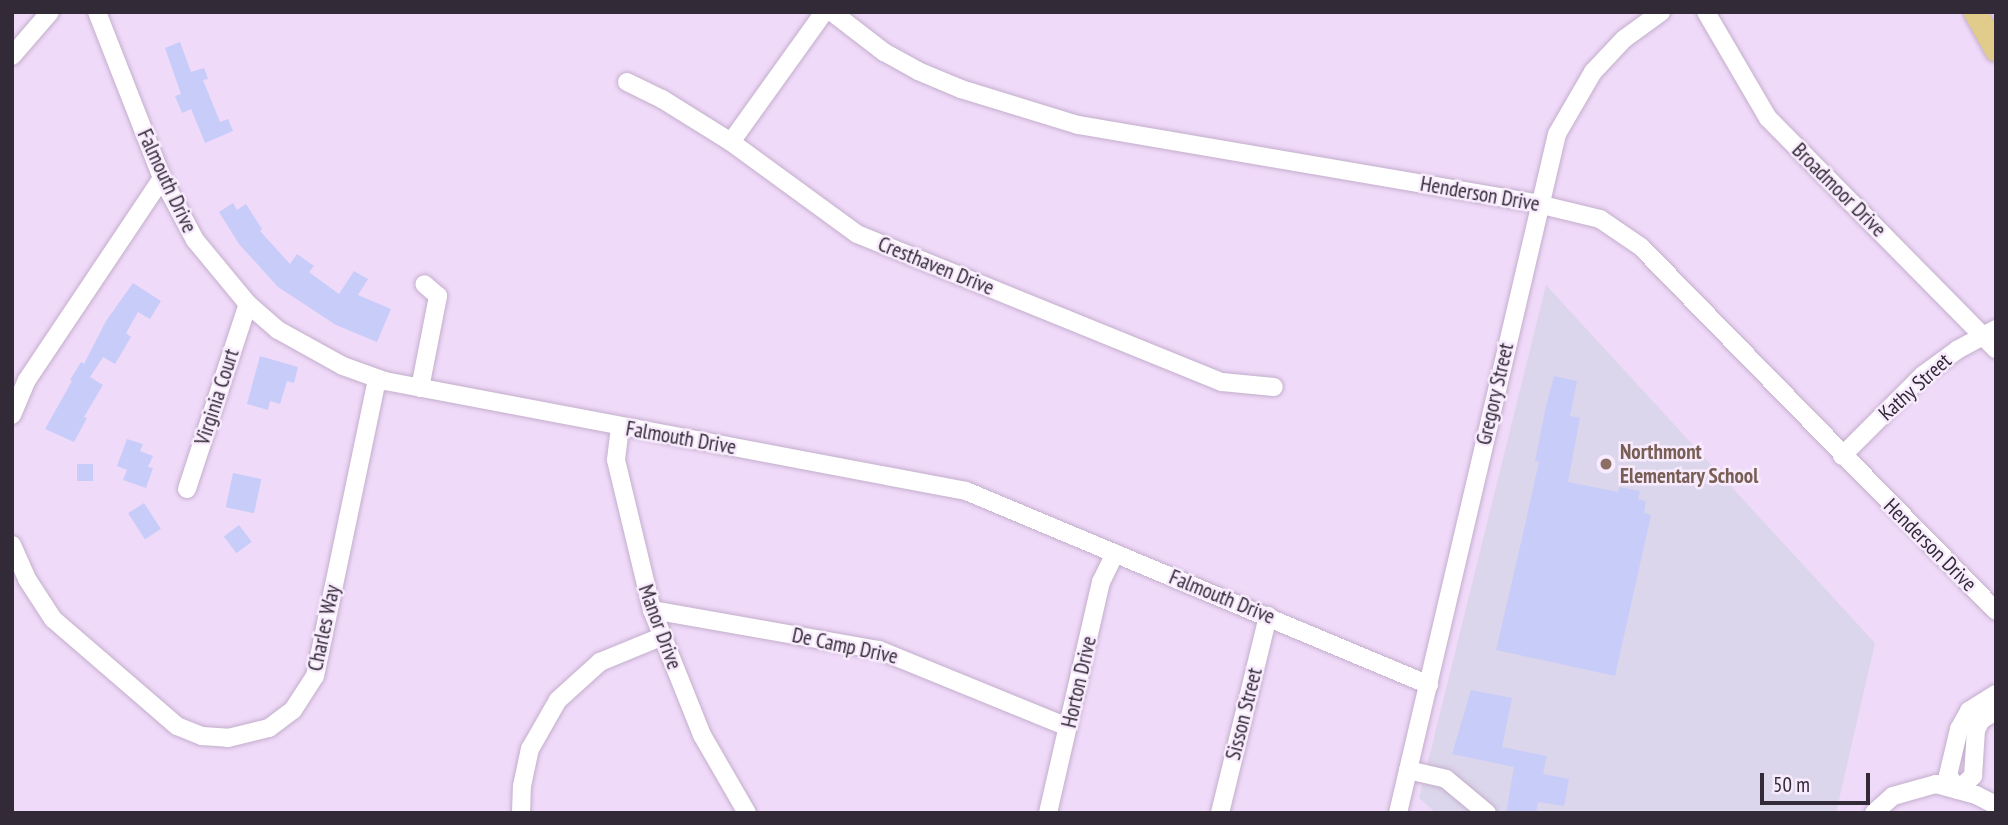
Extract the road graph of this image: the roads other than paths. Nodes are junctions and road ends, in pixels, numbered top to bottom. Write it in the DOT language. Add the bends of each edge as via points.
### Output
graph roads {
  1 [pos="50,12"];
  2 [pos="97,12"];
  3 [pos="824,12"];
  4 [pos="832,12"];
  5 [pos="1661,12"];
  6 [pos="1706,12"];
  7 [pos="1975,12"];
  8 [pos="1996,50"];
  9 [pos="12,56"];
  10 [pos="627,82"];
  11 [pos="731,142"];
  12 [pos="162,178"];
  13 [pos="1538,204"];
  14 [pos="424,284"];
  15 [pos="248,304"];
  16 [pos="1989,332"];
  17 [pos="1996,349"];
  18 [pos="377,380"];
  19 [pos="1274,387"];
  20 [pos="420,388"];
  21 [pos="12,415"];
  22 [pos="620,427"];
  23 [pos="1842,456"];
  24 [pos="187,489"];
  25 [pos="12,545"];
  26 [pos="1115,553"];
  27 [pos="652,610"];
  28 [pos="1996,611"];
  29 [pos="1268,616"];
  30 [pos="662,637"];
  31 [pos="1429,685"];
  32 [pos="1996,694"];
  33 [pos="1996,711"];
  34 [pos="1969,726"];
  35 [pos="1068,727"];
  36 [pos="1408,771"];
  37 [pos="1958,790"];
  38 [pos="1996,805"];
  39 [pos="521,813"];
  40 [pos="747,813"];
  41 [pos="1048,813"];
  42 [pos="1220,813"];
  43 [pos="1398,813"];
  44 [pos="1487,813"];
  45 [pos="1874,813"];
  1 -- 9 [label="street"];
  2 -- 12 [label="street, Falmouth Drive"];
  3 -- 11 [label="street"];
  4 -- 13 [label="street, Henderson Drive" via="884,52 918,71 1079,125"];
  5 -- 13 [label="street, Gregory Street" via="1624,39 1579,92 1556,134"];
  6 -- 16 [label="street, Broadmoor Drive" via="1768,118"];
  7 -- 8 [label="main road"];
  10 -- 11 [label="street, Cresthaven Drive"];
  11 -- 19 [label="street, Cresthaven Drive" via="857,234 1222,382"];
  12 -- 15 [label="street, Falmouth Drive" via="195,240"];
  12 -- 21 [label="street" via="27,380"];
  13 -- 23 [label="street, Henderson Drive" via="1600,219 1641,247"];
  13 -- 31 [label="street, Gregory Street"];
  14 -- 20 [label="street" via="438,296"];
  15 -- 18 [label="street, Falmouth Drive" via="278,330"];
  15 -- 24 [label="street, Virginia Court"];
  16 -- 17 [label="street, Broadmoor Drive"];
  16 -- 23 [label="street, Kathy Street" via="1923,375"];
  18 -- 20 [label="street, Falmouth Drive"];
  18 -- 25 [label="street, Charles Way" via="315,676 293,710 269,728 228,738 202,736 177,726 59,627 40,604"];
  20 -- 22 [label="street, Falmouth Drive"];
  22 -- 26 [label="street, Falmouth Drive" via="966,491"];
  22 -- 27 [label="street, Manor Drive" via="616,460"];
  23 -- 28 [label="street, Henderson Drive"];
  26 -- 29 [label="street, Falmouth Drive"];
  26 -- 35 [label="street, Horton Drive" via="1101,582"];
  27 -- 30 [label="street, Manor Drive"];
  27 -- 35 [label="street, De Camp Drive" via="879,650"];
  29 -- 31 [label="street, Falmouth Drive"];
  29 -- 42 [label="street, Sisson Street"];
  30 -- 39 [label="street" via="600,662 558,700 530,749"];
  30 -- 40 [label="street, Manor Drive" via="702,735"];
  31 -- 36 [label="street, Gregory Street"];
  32 -- 34 [label="street" via="1969,711"];
  33 -- 34 [label="street"];
  34 -- 37 [label="street" via="1973,776"];
  35 -- 41 [label="street, Horton Drive"];
  36 -- 43 [label="street, Gregory Street"];
  36 -- 44 [label="street" via="1446,779"];
  37 -- 38 [label="street"];
  37 -- 45 [label="street" via="1936,784 1893,796"];
}
